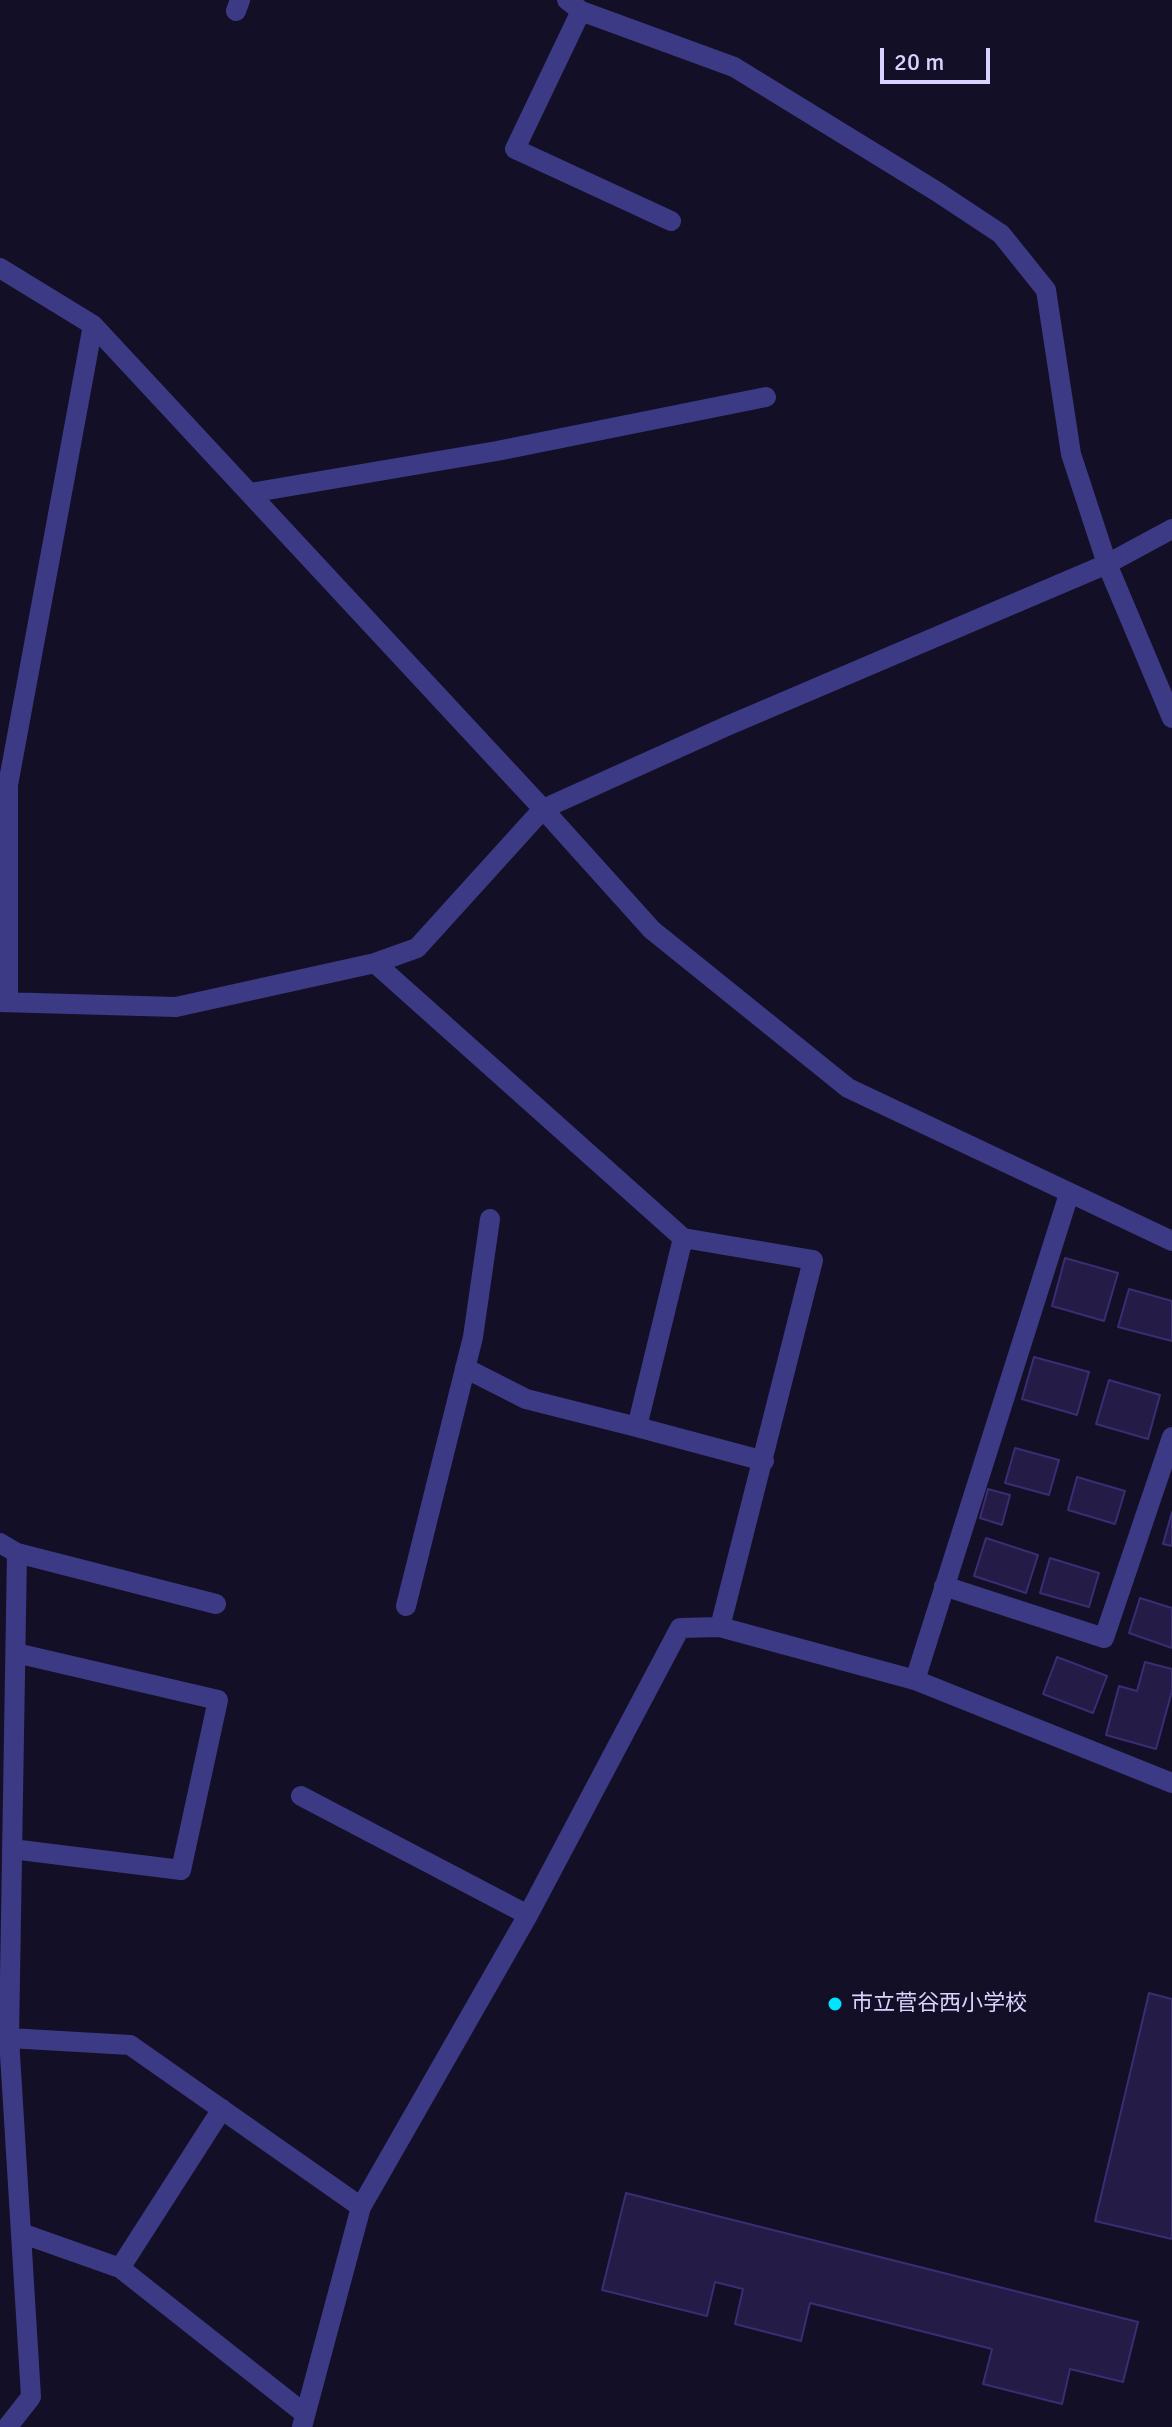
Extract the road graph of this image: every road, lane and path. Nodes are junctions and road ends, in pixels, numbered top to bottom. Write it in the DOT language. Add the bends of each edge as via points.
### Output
graph roads {
  1 [pos="574,6"];
  2 [pos="671,221"];
  3 [pos="0,268"];
  4 [pos="93,325"];
  5 [pos="766,397"];
  6 [pos="250,493"];
  7 [pos="1172,529"];
  8 [pos="1107,564"];
  9 [pos="1172,718"];
  10 [pos="543,809"];
  11 [pos="375,963"];
  12 [pos="4,1002"];
  13 [pos="1069,1194"];
  14 [pos="490,1219"];
  15 [pos="683,1238"];
  16 [pos="1172,1241"];
  17 [pos="465,1368"];
  18 [pos="637,1427"];
  19 [pos="1172,1437"];
  20 [pos="764,1461"];
  21 [pos="9,1548"];
  22 [pos="944,1586"];
  23 [pos="216,1604"];
  24 [pos="406,1606"];
  25 [pos="720,1627"];
  26 [pos="16,1653"];
  27 [pos="915,1680"];
  28 [pos="1172,1783"];
  29 [pos="301,1796"];
  30 [pos="12,1849"];
  31 [pos="528,1915"];
  32 [pos="9,2038"];
  33 [pos="222,2109"];
  34 [pos="361,2207"];
  35 [pos="21,2233"];
  36 [pos="120,2268"];
  37 [pos="304,2421"];
  38 [pos="7,2424"];
  1 -- 2 [label="street" via="515,149"];
  1 -- 8 [label="street" via="734,67 1001,234 1046,290 1071,454"];
  3 -- 4 [label="street"];
  4 -- 6 [label="street"];
  4 -- 12 [label="street" via="8,785"];
  5 -- 6 [label="street"];
  6 -- 10 [label="street"];
  7 -- 8 [label="street"];
  8 -- 9 [label="street"];
  8 -- 10 [label="street"];
  10 -- 11 [label="street" via="417,948"];
  10 -- 13 [label="street" via="652,930 848,1088"];
  11 -- 12 [label="street" via="176,1007"];
  11 -- 15 [label="street"];
  13 -- 16 [label="street"];
  13 -- 22 [label="street"];
  14 -- 17 [label="street"];
  15 -- 18 [label="street"];
  15 -- 20 [label="street" via="813,1260"];
  17 -- 18 [label="street" via="526,1399"];
  17 -- 24 [label="street"];
  18 -- 20 [label="street"];
  19 -- 22 [label="street" via="1104,1638"];
  20 -- 25 [label="street"];
  21 -- 23 [label="street"];
  21 -- 26 [label="street"];
  22 -- 27 [label="street"];
  25 -- 27 [label="street"];
  25 -- 31 [label="street" via="680,1628"];
  26 -- 30 [label="street"];
  26 -- 30 [label="street" via="218,1700 181,1870"];
  27 -- 28 [label="street"];
  29 -- 31 [label="street"];
  30 -- 32 [label="street"];
  31 -- 34 [label="street"];
  32 -- 33 [label="street" via="130,2045"];
  32 -- 35 [label="street"];
  33 -- 34 [label="street"];
  33 -- 36 [label="street"];
  34 -- 37 [label="street"];
  35 -- 36 [label="street"];
  35 -- 38 [label="street" via="31,2397"];
  36 -- 37 [label="street"];
}
